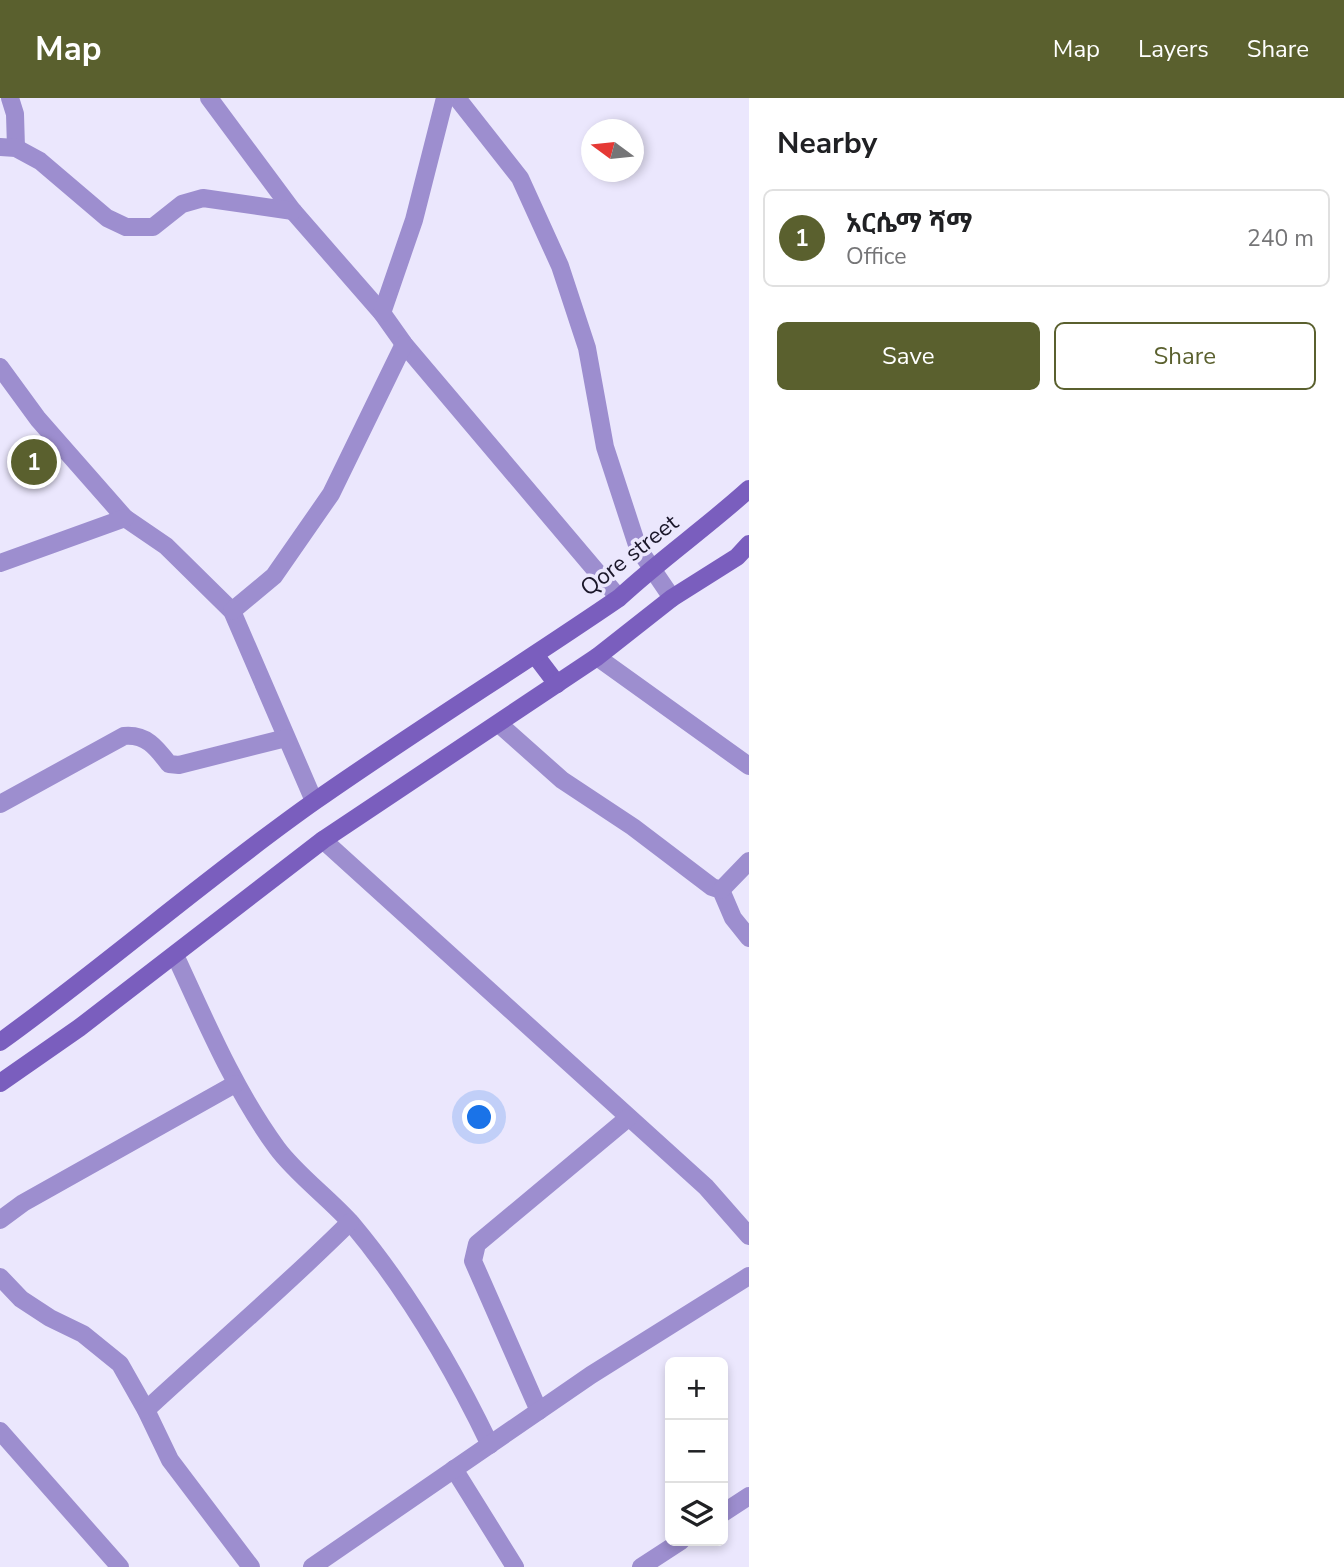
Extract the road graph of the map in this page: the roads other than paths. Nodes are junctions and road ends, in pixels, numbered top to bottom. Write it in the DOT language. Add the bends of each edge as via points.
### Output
graph roads {
  1 [pos="10,98"];
  2 [pos="209,98"];
  3 [pos="445,98"];
  4 [pos="457,98"];
  5 [pos="8,147"];
  6 [pos="293,211"];
  7 [pos="382,313"];
  8 [pos="404,344"];
  9 [pos="0,367"];
  10 [pos="749,489"];
  11 [pos="125,518"];
  12 [pos="745,556"];
  13 [pos="0,562"];
  14 [pos="652,568"];
  15 [pos="619,598"];
  16 [pos="672,598"];
  17 [pos="232,611"];
  18 [pos="535,655"];
  19 [pos="597,657"];
  20 [pos="557,684"];
  21 [pos="499,724"];
  22 [pos="286,738"];
  23 [pos="749,766"];
  24 [pos="314,801"];
  25 [pos="0,804"];
  26 [pos="323,840"];
  27 [pos="749,861"];
  28 [pos="721,890"];
  29 [pos="749,938"];
  30 [pos="175,956"];
  31 [pos="0,1042"];
  32 [pos="0,1083"];
  33 [pos="235,1084"];
  34 [pos="628,1118"];
  35 [pos="0,1220"];
  36 [pos="350,1222"];
  37 [pos="749,1236"];
  38 [pos="749,1276"];
  39 [pos="0,1277"];
  40 [pos="146,1410"];
  41 [pos="539,1411"];
  42 [pos="0,1431"];
  43 [pos="490,1445"];
  44 [pos="453,1469"];
  45 [pos="749,1496"];
  46 [pos="728,1510"];
  47 [pos="673,1546"];
  48 [pos="120,1567"];
  49 [pos="251,1567"];
  50 [pos="313,1567"];
  51 [pos="515,1567"];
  52 [pos="641,1567"];
  1 -- 5 [label="street" via="15,114"];
  2 -- 6 [label="street"];
  3 -- 7 [label="street" via="414,220"];
  4 -- 14 [label="street" via="520,178 560,265 587,348 605,447 638,548"];
  5 -- 6 [label="street" via="40,161 107,218 126,227 153,227 182,204 203,198"];
  6 -- 7 [label="street"];
  7 -- 8 [label="street"];
  8 -- 15 [label="street"];
  8 -- 17 [label="street" via="331,494 274,576"];
  9 -- 11 [label="street" via="38,419"];
  10 -- 14 [label="street, Qore street"];
  11 -- 13 [label="street"];
  11 -- 17 [label="street" via="166,546"];
  12 -- 16 [label="street"];
  14 -- 15 [label="street, Qore street"];
  14 -- 16 [label="street"];
  15 -- 18 [label="street, Qore street"];
  16 -- 19 [label="street"];
  17 -- 22 [label="street"];
  18 -- 20 [label="street"];
  18 -- 24 [label="street, Qore street"];
  19 -- 20 [label="street"];
  19 -- 23 [label="street"];
  20 -- 21 [label="street"];
  21 -- 26 [label="street"];
  21 -- 28 [label="street" via="562,780"];
  22 -- 24 [label="street"];
  22 -- 25 [label="street" via="179,765 169,764 136,735 124,736"];
  24 -- 31 [label="street, Qore street"];
  26 -- 30 [label="street"];
  26 -- 34 [label="street"];
  27 -- 28 [label="street"];
  28 -- 29 [label="street" via="733,918"];
  30 -- 32 [label="street"];
  30 -- 33 [label="street"];
  33 -- 35 [label="street"];
  33 -- 36 [label="street" via="279,1151"];
  34 -- 37 [label="street" via="706,1187"];
  34 -- 41 [label="street" via="477,1244 473,1261"];
  36 -- 40 [label="street"];
  36 -- 43 [label="street" via="424,1322"];
  38 -- 41 [label="street"];
  39 -- 40 [label="street" via="21,1299 83,1334 120,1364"];
  40 -- 49 [label="street" via="170,1460"];
  41 -- 43 [label="street"];
  42 -- 48 [label="street"];
  43 -- 44 [label="street"];
  44 -- 50 [label="street"];
  44 -- 51 [label="street"];
  45 -- 46 [label="street"];
  47 -- 52 [label="street"];
}
